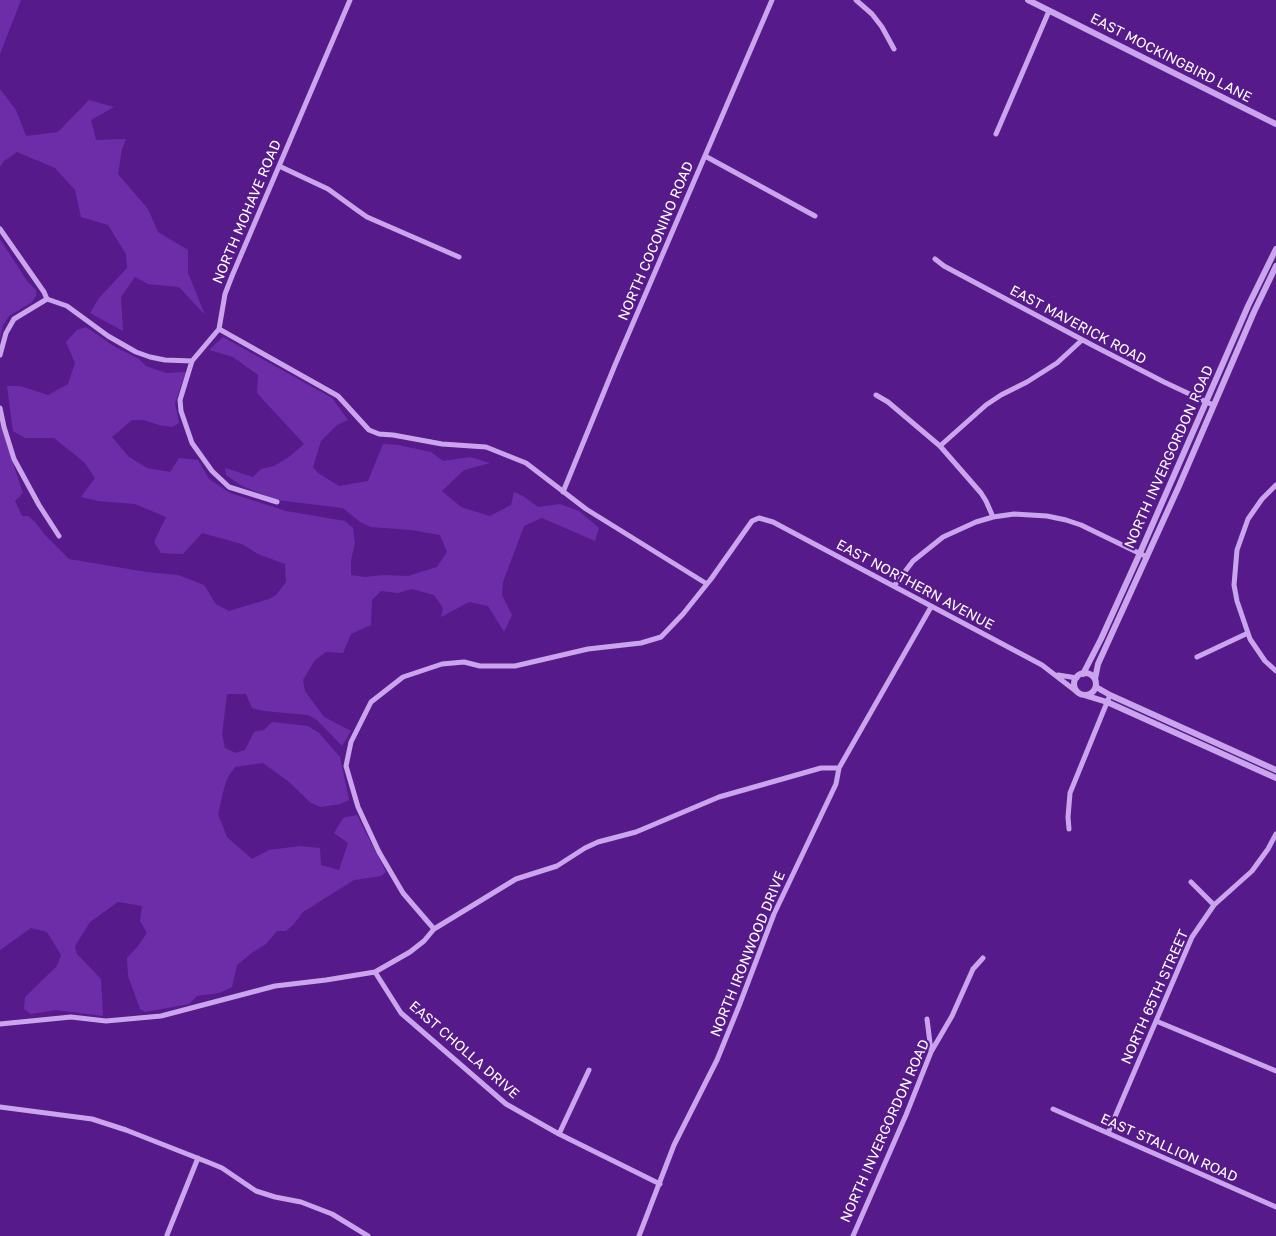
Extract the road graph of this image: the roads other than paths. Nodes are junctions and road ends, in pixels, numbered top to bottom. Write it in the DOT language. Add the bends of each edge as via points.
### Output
graph roads {
  1 [pos="350,0"];
  2 [pos="772,0"];
  3 [pos="856,0"];
  4 [pos="1028,0"];
  5 [pos="1049,11"];
  6 [pos="894,49"];
  7 [pos="1276,124"];
  8 [pos="996,134"];
  9 [pos="705,156"];
  10 [pos="279,166"];
  11 [pos="815,216"];
  12 [pos="0,229"];
  13 [pos="1276,249"];
  14 [pos="459,257"];
  15 [pos="936,259"];
  16 [pos="1276,266"];
  17 [pos="46,299"];
  18 [pos="219,329"];
  19 [pos="1082,340"];
  20 [pos="0,355"];
  21 [pos="192,361"];
  22 [pos="876,395"];
  23 [pos="1210,404"];
  24 [pos="0,408"];
  25 [pos="940,446"];
  26 [pos="1276,485"];
  27 [pos="563,492"];
  28 [pos="277,502"];
  29 [pos="992,517"];
  30 [pos="59,536"];
  31 [pos="1143,555"];
  32 [pos="707,584"];
  33 [pos="894,586"];
  34 [pos="931,607"];
  35 [pos="1248,633"];
  36 [pos="1197,657"];
  37 [pos="1276,672"];
  38 [pos="1055,675"];
  39 [pos="1080,676"];
  40 [pos="1095,679"];
  41 [pos="1096,687"];
  42 [pos="1077,692"];
  43 [pos="1084,696"];
  44 [pos="1108,698"];
  45 [pos="840,768"];
  46 [pos="1276,770"];
  47 [pos="1276,778"];
  48 [pos="1070,829"];
  49 [pos="1276,834"];
  50 [pos="1191,882"];
  51 [pos="1214,905"];
  52 [pos="434,929"];
  53 [pos="983,958"];
  54 [pos="375,972"];
  55 [pos="928,1019"];
  56 [pos="1156,1021"];
  57 [pos="0,1024"];
  58 [pos="931,1052"];
  59 [pos="589,1070"];
  60 [pos="1276,1072"];
  61 [pos="0,1107"];
  62 [pos="1053,1109"];
  63 [pos="1108,1133"];
  64 [pos="559,1134"];
  65 [pos="198,1158"];
  66 [pos="660,1184"];
  67 [pos="1276,1207"];
  68 [pos="167,1235"];
  69 [pos="368,1236"];
  70 [pos="639,1236"];
  71 [pos="853,1236"];
  1 -- 10 [label="street, NORTH MOHAVE ROAD"];
  2 -- 9 [label="street, NORTH COCONINO ROAD"];
  3 -- 6 [label="street" via="882,26"];
  4 -- 5 [label="street, EAST MOCKINGBIRD LANE"];
  5 -- 7 [label="street, EAST MOCKINGBIRD LANE"];
  5 -- 8 [label="street"];
  9 -- 11 [label="street"];
  9 -- 27 [label="street, NORTH COCONINO ROAD"];
  10 -- 14 [label="street" via="328,188 367,216"];
  10 -- 18 [label="street, NORTH MOHAVE ROAD" via="225,294"];
  12 -- 17 [label="street"];
  13 -- 23 [label="street, NORTH INVERGORDON ROAD" via="1248,306"];
  15 -- 19 [label="street, EAST MAVERICK ROAD"];
  16 -- 23 [label="street, NORTH INVERGORDON ROAD"];
  17 -- 20 [label="street" via="14,319"];
  17 -- 21 [label="street" via="67,306 136,352 165,360"];
  18 -- 21 [label="street"];
  18 -- 27 [label="street" via="338,396 369,430 442,444 486,447 526,463"];
  19 -- 23 [label="street, EAST MAVERICK ROAD"];
  19 -- 25 [label="street" via="1057,362 986,405"];
  21 -- 28 [label="street" via="180,405 192,443 212,471 230,487"];
  22 -- 25 [label="street"];
  23 -- 31 [label="street, NORTH INVERGORDON ROAD"];
  24 -- 30 [label="street" via="14,459"];
  25 -- 29 [label="street" via="981,493"];
  26 -- 35 [label="street" via="1248,519 1237,550 1234,585"];
  27 -- 32 [label="street"];
  29 -- 31 [label="street" via="1023,514 1057,518 1081,525"];
  29 -- 33 [label="street" via="943,536 913,561"];
  31 -- 39 [label="street, NORTH INVERGORDON ROAD"];
  31 -- 40 [label="street, NORTH INVERGORDON ROAD" via="1098,664"];
  32 -- 33 [label="street, EAST NORTHERN AVENUE" via="752,521 763,518"];
  32 -- 52 [label="street" via="661,637 515,666 480,666 464,662 442,664 403,678 371,702 351,742 346,766 358,807 379,852 403,893"];
  33 -- 34 [label="street, EAST NORTHERN AVENUE"];
  34 -- 38 [label="street, EAST NORTHERN AVENUE" via="1042,665"];
  34 -- 45 [label="street, NORTH IRONWOOD DRIVE"];
  35 -- 36 [label="street"];
  35 -- 37 [label="street" via="1265,661"];
  38 -- 39 [label="street, EAST NORTHERN AVENUE" via="1067,678"];
  38 -- 42 [label="street, EAST NORTHERN AVENUE"];
  39 -- 40 [label="street" via="1090,674"];
  39 -- 42 [label="street" via="1074,685"];
  40 -- 41 [label="street, NORTH INVERGORDON ROAD"];
  41 -- 43 [label="street" via="1091,694"];
  41 -- 44 [label="street"];
  42 -- 43 [label="street"];
  43 -- 44 [label="street"];
  44 -- 46 [label="street"];
  44 -- 47 [label="street"];
  44 -- 48 [label="street" via="1070,793"];
  45 -- 52 [label="street" via="821,768 719,797 636,832 598,842 557,866 516,880"];
  45 -- 66 [label="street, NORTH IRONWOOD DRIVE" via="836,784 774,914 739,1006 674,1145"];
  49 -- 51 [label="street, NORTH 65TH STREET" via="1252,871"];
  50 -- 51 [label="street"];
  51 -- 56 [label="street, NORTH 65TH STREET" via="1192,937"];
  52 -- 54 [label="street" via="410,952"];
  53 -- 58 [label="street, NORTH INVERGORDON ROAD" via="974,969"];
  54 -- 57 [label="street" via="275,986 161,1016 106,1021 71,1017"];
  54 -- 64 [label="street, EAST CHOLLA DRIVE" via="401,1013 461,1066 506,1104"];
  55 -- 58 [label="street"];
  56 -- 60 [label="street"];
  56 -- 63 [label="street, NORTH 65TH STREET"];
  58 -- 71 [label="street, NORTH INVERGORDON ROAD"];
  59 -- 64 [label="street"];
  61 -- 65 [label="street" via="92,1119"];
  62 -- 63 [label="street, EAST STALLION ROAD"];
  63 -- 67 [label="street, EAST STALLION ROAD"];
  64 -- 66 [label="street, EAST CHOLLA DRIVE"];
  65 -- 68 [label="street"];
  65 -- 69 [label="street" via="222,1168 256,1191 301,1202 332,1214"];
  66 -- 70 [label="street, NORTH IRONWOOD DRIVE"];
}
